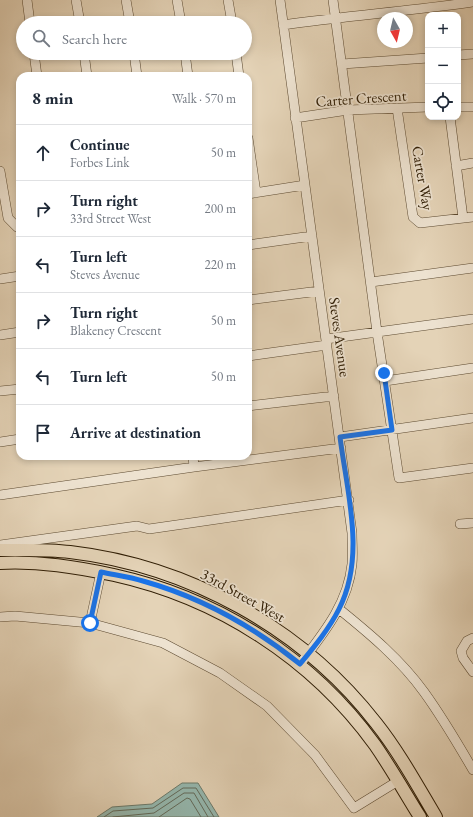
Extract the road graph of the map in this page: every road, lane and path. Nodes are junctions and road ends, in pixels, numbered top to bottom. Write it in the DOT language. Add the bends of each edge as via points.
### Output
graph roads {
  1 [pos="27,0"];
  2 [pos="76,0"];
  3 [pos="126,0"];
  4 [pos="178,0"];
  5 [pos="228,0"];
  6 [pos="280,0"];
  7 [pos="333,0"];
  8 [pos="473,2"];
  9 [pos="29,16"];
  10 [pos="79,16"];
  11 [pos="129,16"];
  12 [pos="180,16"];
  13 [pos="231,16"];
  14 [pos="335,18"];
  15 [pos="283,25"];
  16 [pos="473,54"];
  17 [pos="461,55"];
  18 [pos="425,58"];
  19 [pos="35,60"];
  20 [pos="85,60"];
  21 [pos="135,60"];
  22 [pos="186,60"];
  23 [pos="237,60"];
  24 [pos="342,64"];
  25 [pos="36,72"];
  26 [pos="86,72"];
  27 [pos="136,72"];
  28 [pos="187,72"];
  29 [pos="238,72"];
  30 [pos="425,107"];
  31 [pos="461,107"];
  32 [pos="473,107"];
  33 [pos="397,108"];
  34 [pos="348,110"];
  35 [pos="295,118"];
  36 [pos="450,120"];
  37 [pos="473,164"];
  38 [pos="456,166"];
  39 [pos="0,171"];
  40 [pos="305,185"];
  41 [pos="252,193"];
  42 [pos="473,217"];
  43 [pos="463,218"];
  44 [pos="16,226"];
  45 [pos="312,236"];
  46 [pos="252,244"];
  47 [pos="473,268"];
  48 [pos="16,277"];
  49 [pos="0,279"];
  50 [pos="371,282"];
  51 [pos="319,291"];
  52 [pos="252,299"];
  53 [pos="473,319"];
  54 [pos="377,332"];
  55 [pos="16,333"];
  56 [pos="0,335"];
  57 [pos="327,342"];
  58 [pos="252,355"];
  59 [pos="473,368"];
  60 [pos="385,381"];
  61 [pos="16,390"];
  62 [pos="0,392"];
  63 [pos="334,396"];
  64 [pos="252,406"];
  65 [pos="473,418"];
  66 [pos="392,430"];
  67 [pos="340,437"];
  68 [pos="16,440"];
  69 [pos="0,442"];
  70 [pos="341,448"];
  71 [pos="193,460"];
  72 [pos="248,460"];
  73 [pos="252,460"];
  74 [pos="194,467"];
  75 [pos="473,468"];
  76 [pos="0,495"];
  77 [pos="349,500"];
  78 [pos="473,523"];
  79 [pos="460,524"];
  80 [pos="0,545"];
  81 [pos="0,550"];
  82 [pos="0,563"];
  83 [pos="101,572"];
  84 [pos="339,609"];
  85 [pos="0,617"];
  86 [pos="90,623"];
  87 [pos="473,638"];
  88 [pos="308,654"];
  89 [pos="300,664"];
  90 [pos="473,672"];
  91 [pos="472,767"];
  92 [pos="398,780"];
  93 [pos="420,817"];
  94 [pos="436,817"];
  1 -- 9 [label="street"];
  2 -- 10 [label="street"];
  3 -- 11 [label="street"];
  4 -- 12 [label="street"];
  5 -- 13 [label="street"];
  6 -- 15 [label="street, Steves Avenue"];
  7 -- 14 [label="street"];
  8 -- 14 [label="street"];
  14 -- 15 [label="street"];
  14 -- 24 [label="street"];
  15 -- 35 [label="street, Steves Avenue"];
  16 -- 17 [label="street"];
  18 -- 24 [label="street"];
  19 -- 25 [label="street"];
  20 -- 26 [label="street"];
  21 -- 27 [label="street"];
  22 -- 28 [label="street"];
  23 -- 29 [label="street"];
  24 -- 34 [label="street"];
  30 -- 33 [label="street, Carter Crescent"];
  31 -- 32 [label="street"];
  33 -- 34 [label="street, Carter Crescent"];
  33 -- 43 [label="street, Carter Way" via="412,217 420,223"];
  34 -- 35 [label="street, Carter Crescent"];
  34 -- 50 [label="street"];
  35 -- 40 [label="street, Steves Avenue"];
  36 -- 38 [label="street"];
  37 -- 38 [label="street"];
  38 -- 43 [label="street"];
  39 -- 44 [label="street" via="8,218"];
  40 -- 41 [label="street"];
  40 -- 45 [label="street, Steves Avenue"];
  42 -- 43 [label="street, Carter Way"];
  45 -- 46 [label="street"];
  45 -- 51 [label="street, Steves Avenue"];
  47 -- 50 [label="street"];
  48 -- 49 [label="street"];
  50 -- 54 [label="street"];
  51 -- 52 [label="street"];
  51 -- 57 [label="street, Steves Avenue"];
  53 -- 54 [label="street"];
  54 -- 57 [label="street"];
  54 -- 60 [label="street"];
  55 -- 56 [label="street"];
  57 -- 58 [label="street"];
  57 -- 63 [label="street, Steves Avenue"];
  59 -- 60 [label="street"];
  60 -- 66 [label="street"];
  61 -- 62 [label="street"];
  63 -- 64 [label="street"];
  63 -- 67 [label="street, Steves Avenue"];
  65 -- 66 [label="street"];
  66 -- 67 [label="street"];
  66 -- 75 [label="street" via="399,478"];
  67 -- 70 [label="street, Steves Avenue"];
  68 -- 69 [label="street"];
  70 -- 73 [label="street"];
  70 -- 77 [label="street, Steves Avenue"];
  71 -- 74 [label="street"];
  72 -- 74 [label="street"];
  74 -- 76 [label="street"];
  77 -- 80 [label="street" via="149,529 137,526"];
  77 -- 84 [label="street, Steves Avenue" via="352,565 348,587"];
  78 -- 79 [label="street"];
  81 -- 88 [label="main road, 33rd Street West" via="69,552 132,563 168,574 200,587 251,614"];
  82 -- 83 [label="main road, 33rd Street West" via="51,564"];
  83 -- 86 [label="street"];
  83 -- 89 [label="main road, 33rd Street West" via="143,581 206,605 264,637"];
  84 -- 88 [label="street, Steves Avenue"];
  84 -- 91 [label="street" via="379,643 424,692"];
  85 -- 86 [label="street"];
  86 -- 92 [label="street" via="163,643 232,681 266,706 315,755 354,808"];
  87 -- 90 [label="street" via="467,641 461,651"];
  88 -- 89 [label="street, Steves Avenue"];
  88 -- 94 [label="main road, 33rd Street West" via="345,686 375,722 402,760"];
  89 -- 92 [label="main road, 33rd Street West" via="324,686 360,727"];
  92 -- 93 [label="main road, 33rd Street West"];
}
